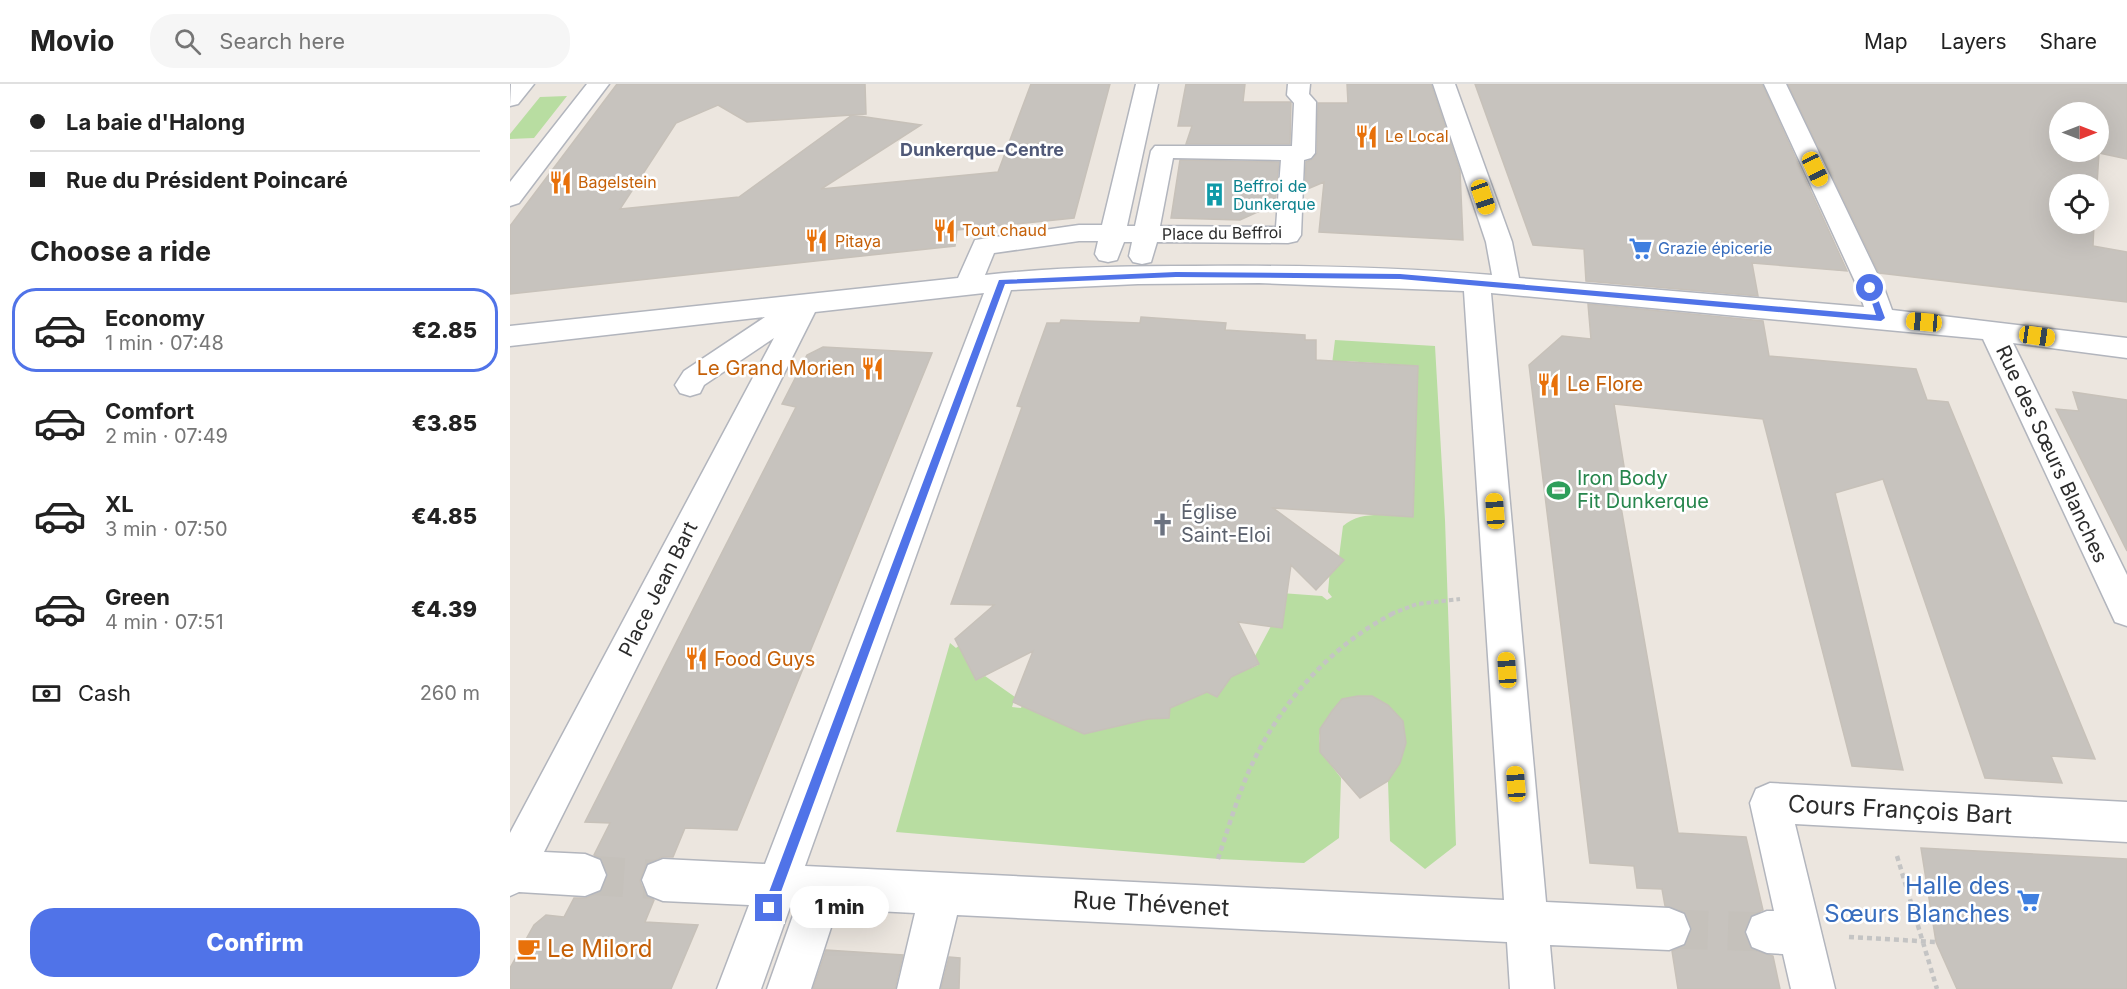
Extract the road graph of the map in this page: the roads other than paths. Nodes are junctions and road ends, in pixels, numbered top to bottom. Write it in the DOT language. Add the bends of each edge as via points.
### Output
graph roads {
  1 [pos="523,84"];
  2 [pos="598,84"];
  3 [pos="1147,84"];
  4 [pos="1444,84"];
  5 [pos="1775,84"];
  6 [pos="1299,90"];
  7 [pos="510,99"];
  8 [pos="1293,153"];
  9 [pos="510,198"];
  10 [pos="1112,233"];
  11 [pos="1146,234"];
  12 [pos="1138,275"];
  13 [pos="1103,276"];
  14 [pos="985,284"];
  15 [pos="1492,284"];
  16 [pos="806,303"];
  17 [pos="1881,318"];
  18 [pos="1993,330"];
  19 [pos="510,336"];
  20 [pos="2127,348"];
  21 [pos="690,385"];
  22 [pos="2127,611"];
  23 [pos="2127,822"];
  24 [pos="511,873"];
  25 [pos="585,875"];
  26 [pos="663,880"];
  27 [pos="776,887"];
  28 [pos="823,889"];
  29 [pos="941,895"];
  30 [pos="1526,921"];
  31 [pos="1669,929"];
  32 [pos="918,987"];
  33 [pos="739,989"];
  34 [pos="789,989"];
  35 [pos="1532,989"];
  36 [pos="1813,989"];
  1 -- 7 [label="street"];
  2 -- 9 [label="street"];
  3 -- 10 [label="street"];
  4 -- 15 [label="street" via="1502,252"];
  5 -- 17 [label="street"];
  6 -- 8 [label="street, Place du Beffroi" via="1305,102 1303,153"];
  8 -- 11 [label="street, Place du Beffroi" via="1163,151"];
  8 -- 11 [label="street, Place du Beffroi" via="1288,235"];
  10 -- 11 [label="street"];
  10 -- 13 [label="street"];
  10 -- 14 [label="street" via="1070,234 984,246"];
  11 -- 12 [label="street"];
  12 -- 13 [label="street"];
  12 -- 15 [label="street" via="1380,276"];
  13 -- 14 [label="street"];
  14 -- 16 [label="street"];
  14 -- 27 [label="street"];
  15 -- 17 [label="street"];
  15 -- 30 [label="street" via="1502,601"];
  16 -- 19 [label="street"];
  16 -- 21 [label="street" via="694,378"];
  16 -- 24 [label="street, Place Jean Bart"];
  17 -- 18 [label="street"];
  18 -- 20 [label="street"];
  18 -- 22 [label="street, Rue des Sœurs Blanches"];
  23 -- 36 [label="street, Cours François Bart" via="1770,803 1784,933"];
  24 -- 25 [label="street"];
  26 -- 27 [label="street, Rue Thévenet"];
  27 -- 28 [label="street, Rue Thévenet"];
  27 -- 33 [label="street"];
  28 -- 29 [label="street, Rue Thévenet"];
  28 -- 34 [label="street"];
  29 -- 30 [label="street, Rue Thévenet"];
  29 -- 32 [label="street"];
  30 -- 31 [label="street"];
  30 -- 35 [label="street"];
}
